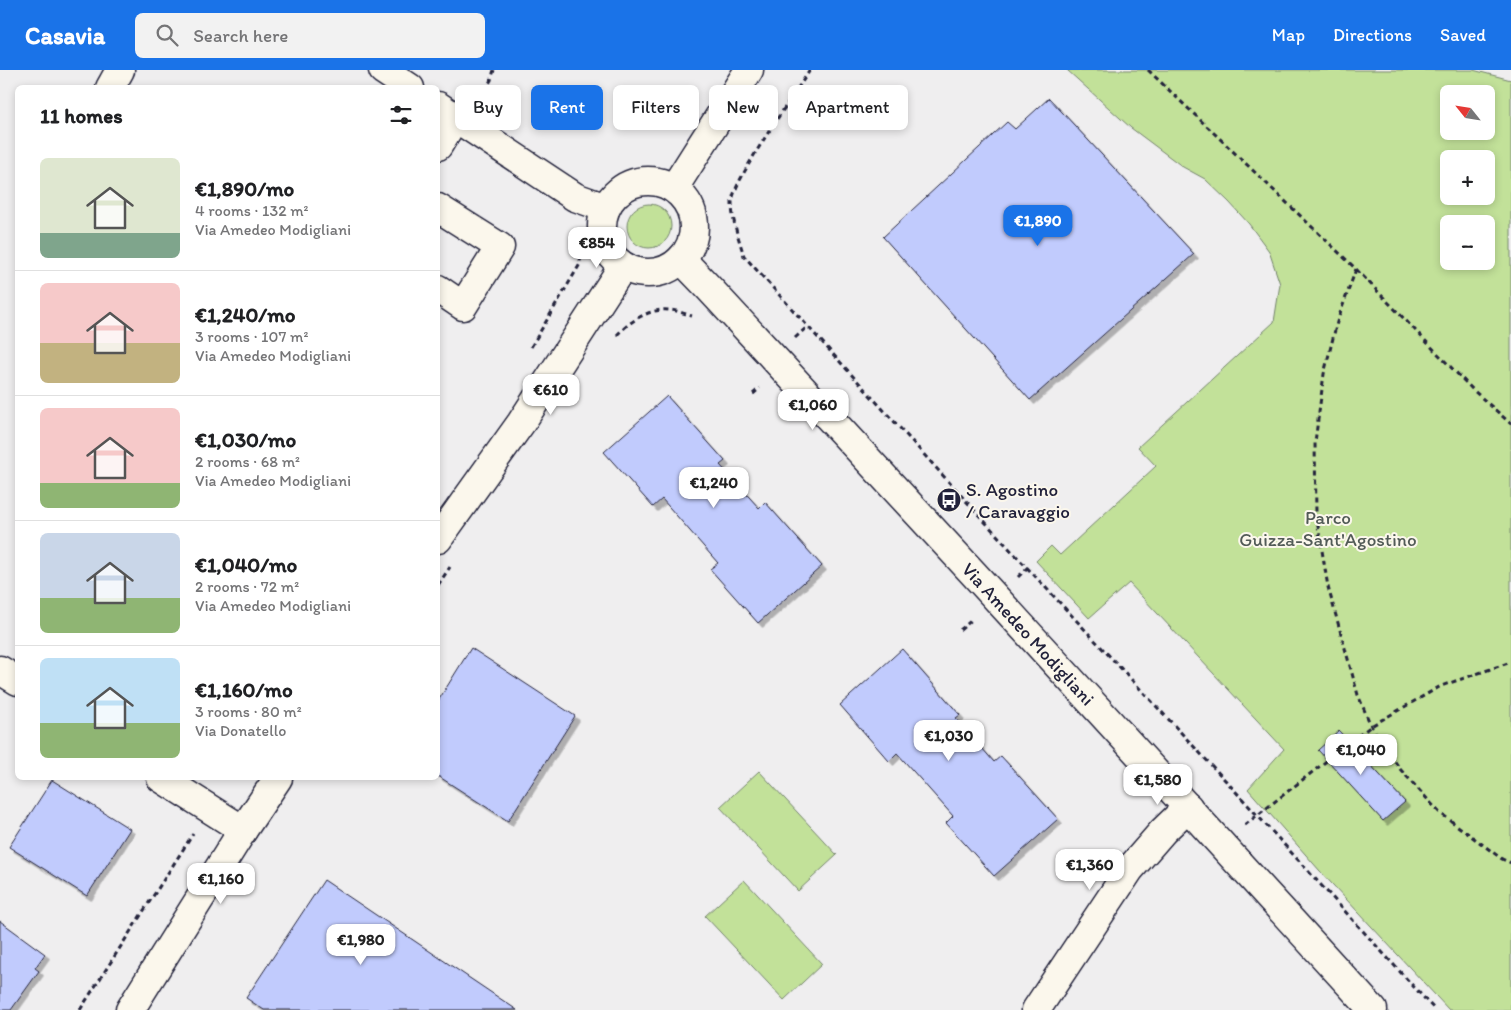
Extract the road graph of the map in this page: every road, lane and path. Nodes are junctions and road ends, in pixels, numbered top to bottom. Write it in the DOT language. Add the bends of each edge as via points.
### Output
graph roads {
  1 [pos="120,70"];
  2 [pos="383,70"];
  3 [pos="749,70"];
  4 [pos="810,70"];
  5 [pos="1148,70"];
  6 [pos="112,85"];
  7 [pos="406,85"];
  8 [pos="446,112"];
  9 [pos="440,138"];
  10 [pos="674,188"];
  11 [pos="606,208"];
  12 [pos="440,209"];
  13 [pos="582,230"];
  14 [pos="681,259"];
  15 [pos="623,266"];
  16 [pos="1356,269"];
  17 [pos="440,290"];
  18 [pos="692,316"];
  19 [pos="614,340"];
  20 [pos="526,354"];
  21 [pos="1511,424"];
  22 [pos="440,536"];
  23 [pos="454,560"];
  24 [pos="440,582"];
  25 [pos="1511,662"];
  26 [pos="0,670"];
  27 [pos="15,679"];
  28 [pos="1371,726"];
  29 [pos="165,780"];
  30 [pos="277,780"];
  31 [pos="1188,807"];
  32 [pos="209,809"];
  33 [pos="1256,815"];
  34 [pos="243,830"];
  35 [pos="1222,845"];
  36 [pos="1511,863"];
  37 [pos="80,1010"];
  38 [pos="130,1010"];
  39 [pos="1036,1010"];
  40 [pos="1374,1010"];
  41 [pos="1435,1010"];
  1 -- 6 [label="street"];
  2 -- 7 [label="street"];
  3 -- 10 [label="street"];
  4 -- 33 [label="path" via="739,179 731,202 744,256"];
  5 -- 16 [label="path"];
  8 -- 9 [label="street"];
  8 -- 11 [label="street" via="575,197"];
  10 -- 11 [label="street" via="659,182 643,181 615,195"];
  10 -- 14 [label="street" via="691,209 694,222 694,236"];
  11 -- 15 [label="street" via="603,234 607,246"];
  12 -- 17 [label="street" via="500,248 464,306"];
  13 -- 20 [label="path" via="580,264"];
  14 -- 15 [label="street" via="653,273"];
  14 -- 31 [label="street, Via Amedeo Modigliani"];
  15 -- 22 [label="street" via="520,423"];
  16 -- 21 [label="path" via="1472,390"];
  16 -- 28 [label="path" via="1337,322 1324,374 1315,442 1316,514 1328,587 1358,695"];
  18 -- 19 [label="path" via="670,310 656,311 635,319"];
  23 -- 24 [label="path"];
  25 -- 28 [label="path" via="1441,686"];
  26 -- 27 [label="street"];
  28 -- 33 [label="path"];
  28 -- 36 [label="path" via="1400,769 1439,812"];
  29 -- 32 [label="street"];
  30 -- 34 [label="street"];
  31 -- 35 [label="street, Via Amedeo Modigliani"];
  31 -- 39 [label="street" via="1130,870"];
  32 -- 34 [label="street"];
  32 -- 37 [label="path"];
  33 -- 35 [label="path"];
  33 -- 41 [label="path"];
  34 -- 38 [label="street"];
  35 -- 40 [label="street, Via Amedeo Modigliani"];
}
